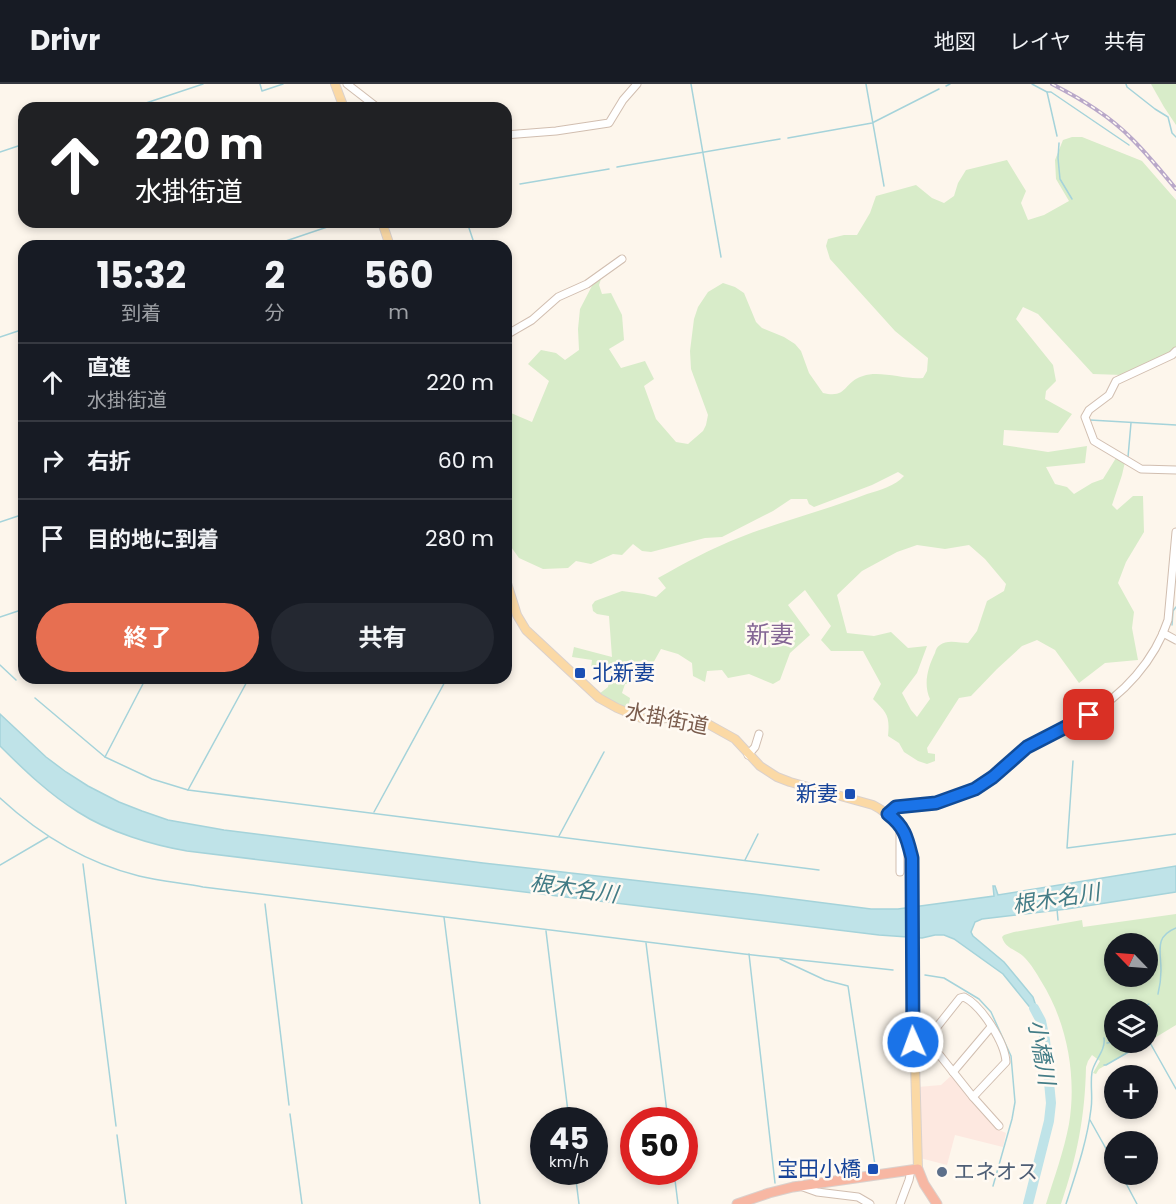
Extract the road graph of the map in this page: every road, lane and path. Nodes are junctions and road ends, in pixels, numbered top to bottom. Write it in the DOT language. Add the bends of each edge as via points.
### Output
graph roads {
  1 [pos="335,84"];
  2 [pos="347,84"];
  3 [pos="637,84"];
  4 [pos="342,102"];
  5 [pos="370,102"];
  6 [pos="512,135"];
  7 [pos="622,259"];
  8 [pos="512,332"];
  9 [pos="1176,351"];
  10 [pos="1176,470"];
  11 [pos="1176,532"];
  12 [pos="512,599"];
  13 [pos="1163,633"];
  14 [pos="1176,640"];
  15 [pos="759,734"];
  16 [pos="748,754"];
  17 [pos="888,814"];
  18 [pos="900,824"];
  19 [pos="900,872"];
  20 [pos="991,1027"];
  21 [pos="923,1046"];
  22 [pos="913,1048"];
  23 [pos="953,1072"];
  24 [pos="973,1097"];
  25 [pos="999,1126"];
  26 [pos="914,1170"];
  27 [pos="800,1186"];
  28 [pos="737,1204"];
  29 [pos="870,1204"];
  30 [pos="900,1204"];
  31 [pos="937,1204"];
  1 -- 4 [label="main road"];
  2 -- 5 [label="street"];
  3 -- 6 [label="street" via="609,123"];
  7 -- 8 [label="street" via="587,284 558,297"];
  9 -- 10 [label="street" via="1116,381 1109,395 1085,417 1094,441 1103,447 1141,469"];
  11 -- 13 [label="street" via="1168,620"];
  12 -- 16 [label="main road, 水掛街道" via="526,630 598,698 641,718 685,717 708,724 735,739"];
  13 -- 14 [label="street"];
  13 -- 17 [label="street" via="1134,677 1089,715 1027,747 980,786 936,803 896,807"];
  15 -- 16 [label="street"];
  16 -- 17 [label="main road, 水掛街道" via="777,777"];
  17 -- 18 [label="main road, 水掛街道"];
  18 -- 19 [label="street"];
  18 -- 22 [label="main road" via="912,858"];
  20 -- 21 [label="street" via="976,1005 962,997"];
  20 -- 23 [label="street"];
  20 -- 24 [label="street" via="1006,1062"];
  21 -- 22 [label="street"];
  21 -- 23 [label="street" via="934,1049"];
  22 -- 26 [label="main road"];
  23 -- 24 [label="street"];
  24 -- 25 [label="street"];
  26 -- 27 [label="highway"];
  26 -- 30 [label="street"];
  26 -- 31 [label="highway"];
  27 -- 28 [label="highway"];
  27 -- 29 [label="street" via="858,1197"];
}
